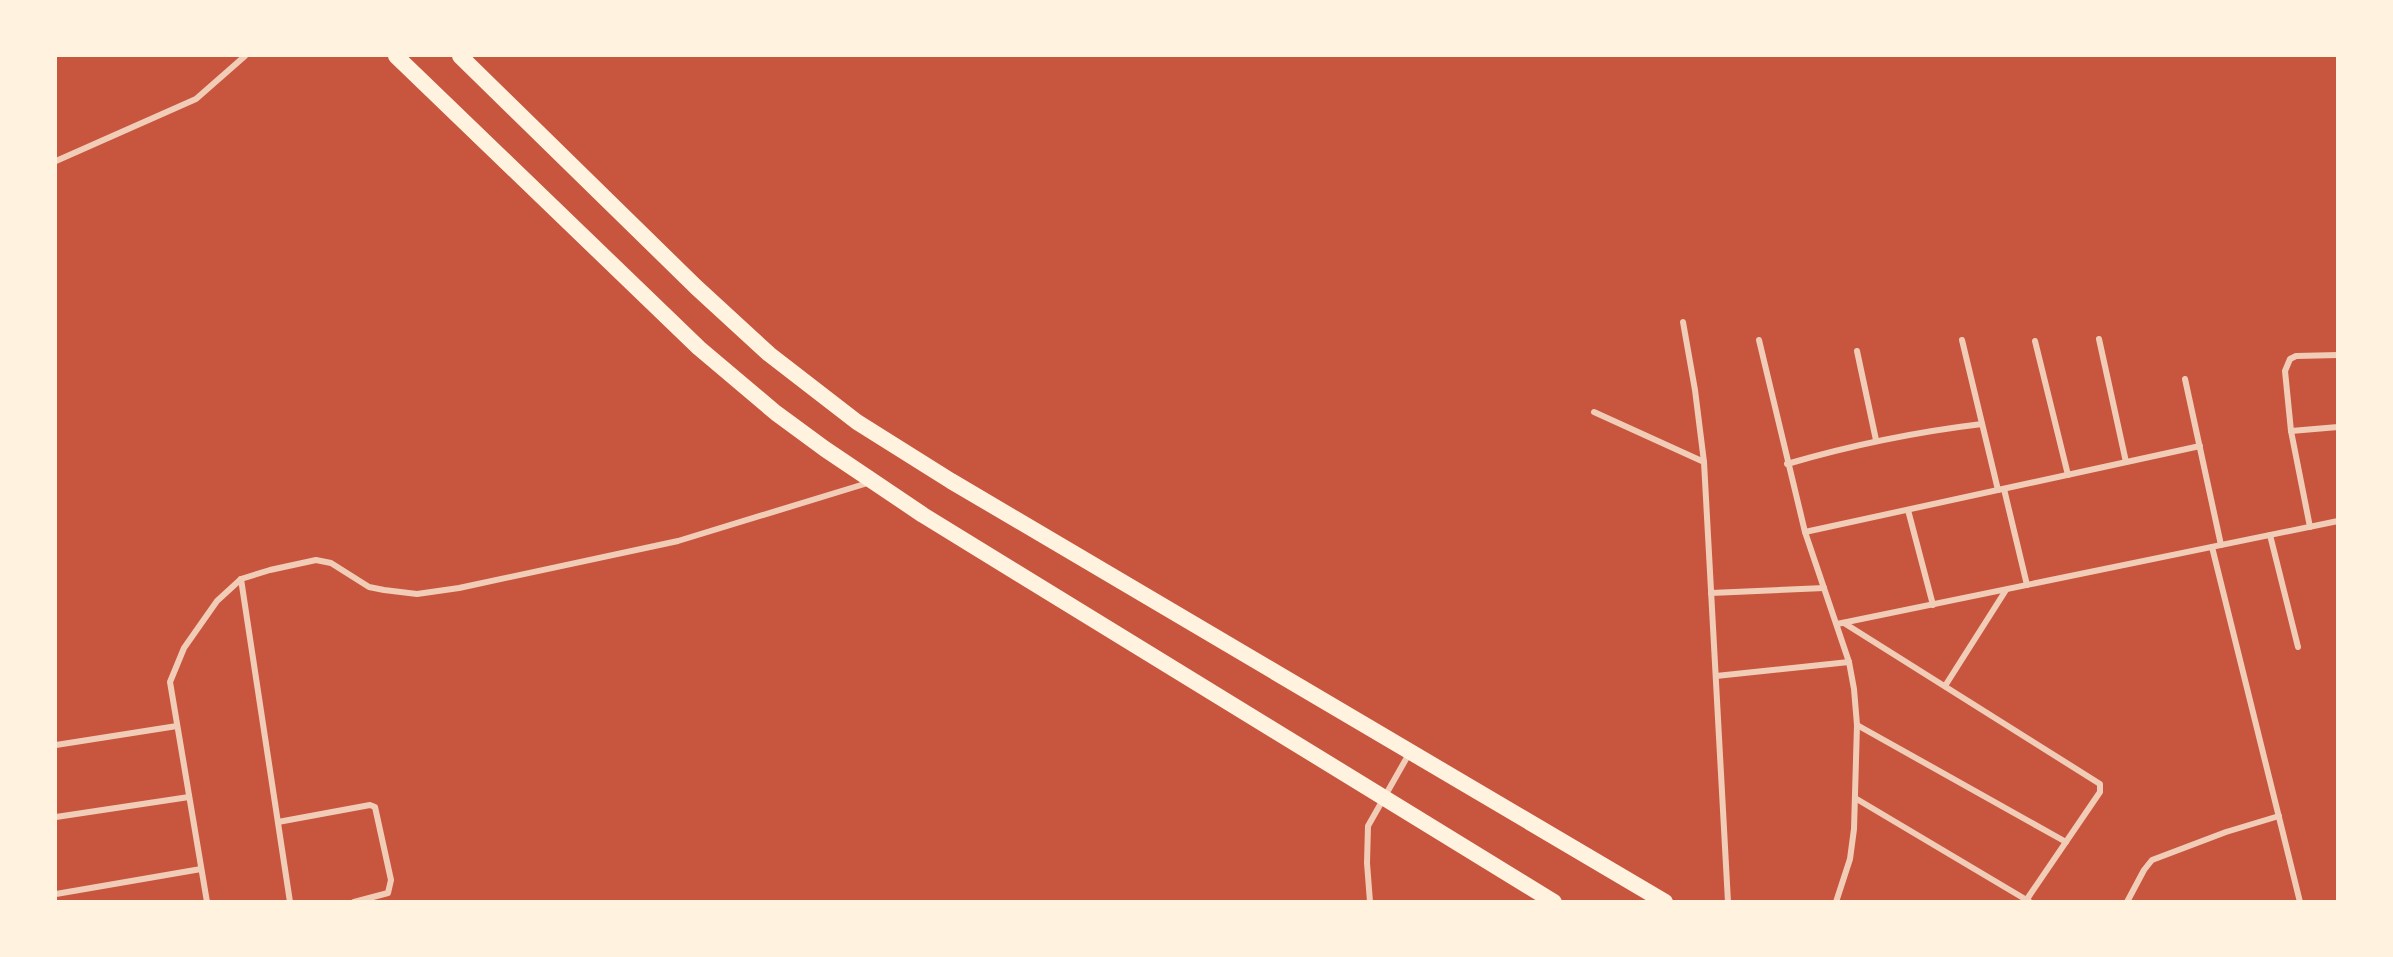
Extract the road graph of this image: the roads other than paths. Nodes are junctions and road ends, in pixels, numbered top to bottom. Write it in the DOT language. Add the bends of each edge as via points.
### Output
graph roads {
  1 [pos="245,56"];
  2 [pos="396,56"];
  3 [pos="460,56"];
  4 [pos="56,161"];
  5 [pos="1683,322"];
  6 [pos="2099,339"];
  7 [pos="1759,340"];
  8 [pos="1962,340"];
  9 [pos="2035,341"];
  10 [pos="1857,351"];
  11 [pos="2337,355"];
  12 [pos="2185,379"];
  13 [pos="1594,412"];
  14 [pos="1982,424"];
  15 [pos="2337,427"];
  16 [pos="2291,431"];
  17 [pos="1876,440"];
  18 [pos="2199,446"];
  19 [pos="1704,462"];
  20 [pos="2126,462"];
  21 [pos="1787,464"];
  22 [pos="2068,475"];
  23 [pos="872,482"];
  24 [pos="2001,489"];
  25 [pos="1908,510"];
  26 [pos="2337,521"];
  27 [pos="2310,527"];
  28 [pos="1805,532"];
  29 [pos="2270,535"];
  30 [pos="2221,545"];
  31 [pos="2212,547"];
  32 [pos="241,579"];
  33 [pos="2027,585"];
  34 [pos="1824,588"];
  35 [pos="2006,590"];
  36 [pos="1711,593"];
  37 [pos="1933,605"];
  38 [pos="1840,624"];
  39 [pos="2298,647"];
  40 [pos="1849,663"];
  41 [pos="1716,676"];
  42 [pos="1945,686"];
  43 [pos="1857,725"];
  44 [pos="177,726"];
  45 [pos="56,745"];
  46 [pos="1411,752"];
  47 [pos="1384,796"];
  48 [pos="189,797"];
  49 [pos="1855,798"];
  50 [pos="2279,816"];
  51 [pos="56,817"];
  52 [pos="278,822"];
  53 [pos="2066,842"];
  54 [pos="201,869"];
  55 [pos="56,894"];
  56 [pos="2027,901"];
  57 [pos="207,902"];
  58 [pos="290,902"];
  59 [pos="354,902"];
  60 [pos="1370,902"];
  61 [pos="1554,902"];
  62 [pos="1665,902"];
  63 [pos="1728,902"];
  64 [pos="1836,902"];
  65 [pos="2127,902"];
  66 [pos="2300,902"];
  1 -- 4 [label="street" via="196,99"];
  2 -- 23 [label="highway" via="699,348 776,413"];
  3 -- 46 [label="highway" via="728,317 822,396 904,452"];
  5 -- 19 [label="street"];
  6 -- 20 [label="street"];
  7 -- 21 [label="street"];
  8 -- 14 [label="street"];
  9 -- 22 [label="street"];
  10 -- 17 [label="street"];
  11 -- 16 [label="street" via="2290,359 2284,371"];
  12 -- 18 [label="street"];
  13 -- 19 [label="street"];
  14 -- 17 [label="street"];
  14 -- 24 [label="street"];
  15 -- 16 [label="street"];
  16 -- 27 [label="street"];
  17 -- 21 [label="street"];
  18 -- 20 [label="street"];
  18 -- 30 [label="street"];
  19 -- 36 [label="street"];
  20 -- 22 [label="street"];
  21 -- 28 [label="street"];
  22 -- 24 [label="street"];
  23 -- 32 [label="street" via="678,541 459,588 417,594 384,590 369,587 331,563 316,560"];
  23 -- 47 [label="highway"];
  24 -- 25 [label="street"];
  24 -- 33 [label="street"];
  25 -- 28 [label="street"];
  25 -- 37 [label="street"];
  26 -- 27 [label="street"];
  27 -- 29 [label="street"];
  28 -- 34 [label="street"];
  29 -- 30 [label="street"];
  29 -- 39 [label="street"];
  30 -- 31 [label="street"];
  31 -- 33 [label="street"];
  31 -- 50 [label="street"];
  32 -- 44 [label="street" via="200,622 175,666 170,686"];
  32 -- 52 [label="street"];
  33 -- 35 [label="street"];
  34 -- 36 [label="street"];
  34 -- 38 [label="street"];
  35 -- 37 [label="street"];
  35 -- 42 [label="street"];
  36 -- 41 [label="street"];
  37 -- 38 [label="street"];
  38 -- 40 [label="street"];
  38 -- 42 [label="street"];
  40 -- 41 [label="street"];
  40 -- 43 [label="street"];
  41 -- 63 [label="street"];
  42 -- 53 [label="street" via="2100,784 2100,792"];
  43 -- 49 [label="street"];
  43 -- 53 [label="street"];
  44 -- 45 [label="street"];
  44 -- 48 [label="street"];
  46 -- 47 [label="street"];
  46 -- 62 [label="highway"];
  47 -- 60 [label="street" via="1368,826"];
  47 -- 61 [label="highway"];
  48 -- 51 [label="street"];
  48 -- 54 [label="street"];
  49 -- 56 [label="street"];
  49 -- 64 [label="street" via="1850,860"];
  50 -- 65 [label="street" via="2152,860"];
  50 -- 66 [label="street"];
  52 -- 58 [label="street"];
  52 -- 59 [label="street" via="371,805 375,808 390,889"];
  53 -- 56 [label="street"];
  54 -- 55 [label="street"];
  54 -- 57 [label="street"];
}
